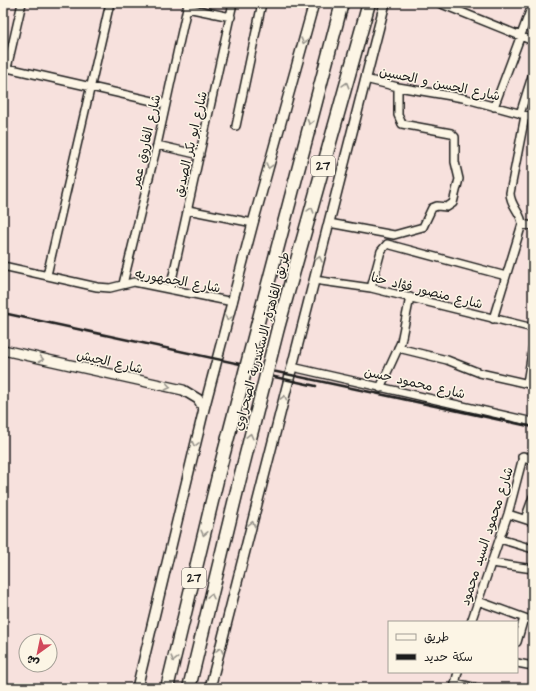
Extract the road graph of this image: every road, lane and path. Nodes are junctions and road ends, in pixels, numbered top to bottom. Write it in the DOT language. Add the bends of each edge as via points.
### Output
graph roads {
  1 [pos="22,3"];
  2 [pos="110,3"];
  3 [pos="232,3"];
  4 [pos="262,3"];
  5 [pos="314,3"];
  6 [pos="342,3"];
  7 [pos="369,3"];
  8 [pos="385,3"];
  9 [pos="439,3"];
  10 [pos="533,3"];
  11 [pos="188,5"];
  12 [pos="231,17"];
  13 [pos="521,35"];
  14 [pos="533,41"];
  15 [pos="5,68"];
  16 [pos="533,73"];
  17 [pos="365,79"];
  18 [pos="91,87"];
  19 [pos="398,87"];
  20 [pos="166,104"];
  21 [pos="494,107"];
  22 [pos="523,115"];
  23 [pos="533,117"];
  24 [pos="236,126"];
  25 [pos="157,145"];
  26 [pos="200,155"];
  27 [pos="188,210"];
  28 [pos="329,222"];
  29 [pos="253,223"];
  30 [pos="522,224"];
  31 [pos="533,226"];
  32 [pos="3,266"];
  33 [pos="47,275"];
  34 [pos="506,276"];
  35 [pos="314,280"];
  36 [pos="123,284"];
  37 [pos="371,288"];
  38 [pos="170,289"];
  39 [pos="410,297"];
  40 [pos="232,302"];
  41 [pos="493,319"];
  42 [pos="533,328"];
  43 [pos="533,346"];
  44 [pos="398,348"];
  45 [pos="3,350"];
  46 [pos="292,366"];
  47 [pos="530,384"];
  48 [pos="380,388"];
  49 [pos="204,409"];
  50 [pos="533,422"];
  51 [pos="523,457"];
  52 [pos="533,460"];
  53 [pos="533,497"];
  54 [pos="508,514"];
  55 [pos="525,519"];
  56 [pos="533,522"];
  57 [pos="500,539"];
  58 [pos="533,549"];
  59 [pos="492,564"];
  60 [pos="533,569"];
  61 [pos="478,601"];
  62 [pos="524,618"];
  63 [pos="471,621"];
  64 [pos="533,621"];
  65 [pos="518,639"];
  66 [pos="518,663"];
  67 [pos="533,666"];
  68 [pos="458,673"];
  69 [pos="455,686"];
  70 [pos="137,688"];
  71 [pos="167,688"];
  72 [pos="188,688"];
  73 [pos="210,688"];
  74 [pos="477,688"];
  1 -- 15 [label="street"];
  2 -- 18 [label="street"];
  3 -- 12 [label="street, شارع ابو بكر الصديق"];
  4 -- 24 [label="street"];
  5 -- 29 [label="street, one-way"];
  6 -- 71 [label="highway, طريق القاهرة, الاسكندرية الصحراوي / 27, one-way, bridge" via="220,468"];
  72 -- 7 [label="highway, طريق القاهرة, الاسكندرية الصحراوي / 27, one-way, bridge" via="278,328"];
  8 -- 17 [label="street"];
  9 -- 13 [label="street"];
  10 -- 13 [label="street"];
  11 -- 12 [label="street"];
  11 -- 20 [label="street, شارع الفاروق عمر"];
  12 -- 26 [label="street, شارع ابو بكر الصديق"];
  13 -- 14 [label="street"];
  13 -- 21 [label="street"];
  15 -- 18 [label="street"];
  16 -- 22 [label="street"];
  17 -- 19 [label="street, شارع الحسن و الحسين"];
  17 -- 28 [label="street"];
  18 -- 20 [label="street"];
  18 -- 33 [label="street"];
  19 -- 21 [label="street, شارع الحسن و الحسين" via="463,98"];
  19 -- 28 [label="street" via="398,115 402,124 451,133 455,137 458,179 453,203 446,207 432,208 423,227 394,235"];
  20 -- 25 [label="street, شارع الفاروق عمر"];
  21 -- 22 [label="street, شارع الحسن و الحسين"];
  22 -- 23 [label="street, شارع الحسن و الحسين"];
  22 -- 30 [label="street" via="510,193 512,205"];
  25 -- 26 [label="street"];
  25 -- 36 [label="street, شارع الفاروق عمر"];
  26 -- 27 [label="street, شارع ابو بكر الصديق"];
  27 -- 29 [label="street"];
  27 -- 38 [label="street, شارع ابو بكر الصديق"];
  35 -- 28 [label="street, one-way"];
  29 -- 40 [label="street"];
  30 -- 31 [label="street"];
  30 -- 34 [label="street"];
  32 -- 33 [label="street, شارع الجمهوريه"];
  33 -- 36 [label="street, شارع الجمهوريه" via="103,288"];
  34 -- 37 [label="street" via="387,244 381,251"];
  34 -- 41 [label="street"];
  35 -- 37 [label="street, شارع منصور فؤاد حنا"];
  35 -- 46 [label="street"];
  36 -- 38 [label="street, شارع الجمهوريه" via="134,282"];
  37 -- 39 [label="street, شارع منصور فؤاد حنا"];
  38 -- 40 [label="street, شارع الجمهوريه"];
  39 -- 41 [label="street, شارع منصور فؤاد حنا"];
  39 -- 44 [label="street"];
  40 -- 49 [label="street, one-way"];
  41 -- 42 [label="street, شارع منصور فؤاد حنا"];
  43 -- 47 [label="street"];
  44 -- 47 [label="street" via="448,360 480,373"];
  44 -- 48 [label="street"];
  45 -- 49 [label="street, شارع الجيش, one-way" via="183,390 198,399"];
  46 -- 48 [label="street, شارع محمود حسن"];
  73 -- 46 [label="street, one-way"];
  48 -- 50 [label="street, شارع محمود حسن"];
  49 -- 70 [label="street, one-way"];
  51 -- 52 [label="street"];
  51 -- 54 [label="street, شارع محمود السيد محمود"];
  53 -- 55 [label="street"];
  54 -- 55 [label="street"];
  54 -- 57 [label="street, شارع محمود السيد محمود"];
  55 -- 56 [label="street"];
  57 -- 58 [label="street"];
  57 -- 59 [label="street, شارع محمود السيد محمود"];
  59 -- 60 [label="street"];
  59 -- 61 [label="street, شارع محمود السيد محمود"];
  61 -- 62 [label="street"];
  61 -- 63 [label="street, شارع محمود السيد محمود"];
  62 -- 64 [label="street"];
  62 -- 65 [label="street"];
  66 -- 67 [label="street"];
  68 -- 69 [label="street"];
  69 -- 74 [label="street"];
}
